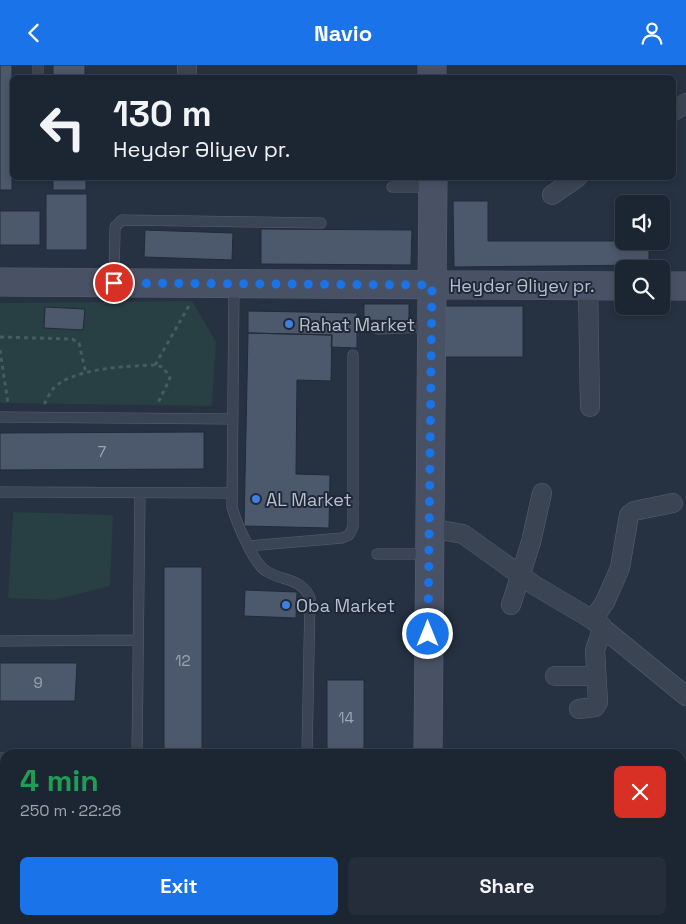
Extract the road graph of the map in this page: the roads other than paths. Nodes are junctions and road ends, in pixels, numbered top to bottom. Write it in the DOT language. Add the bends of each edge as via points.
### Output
graph roads {
  1 [pos="574,180"];
  2 [pos="433,182"];
  3 [pos="392,187"];
  4 [pos="552,195"];
  5 [pos="321,223"];
  6 [pos="0,282"];
  7 [pos="114,283"];
  8 [pos="234,283"];
  9 [pos="432,285"];
  10 [pos="588,285"];
  11 [pos="615,286"];
  12 [pos="670,286"];
  13 [pos="686,286"];
  14 [pos="431,327"];
  15 [pos="378,329"];
  16 [pos="353,355"];
  17 [pos="590,407"];
  18 [pos="0,417"];
  19 [pos="233,419"];
  20 [pos="0,491"];
  21 [pos="140,493"];
  22 [pos="232,493"];
  23 [pos="542,493"];
  24 [pos="673,503"];
  25 [pos="429,541"];
  26 [pos="249,546"];
  27 [pos="377,554"];
  28 [pos="520,575"];
  29 [pos="511,605"];
  30 [pos="598,624"];
  31 [pos="137,640"];
  32 [pos="0,641"];
  33 [pos="555,676"];
  34 [pos="596,676"];
  35 [pos="686,696"];
  36 [pos="579,709"];
  37 [pos="137,749"];
  38 [pos="307,749"];
  39 [pos="428,749"];
  1 -- 4 [label="street"];
  2 -- 3 [label="lane"];
  2 -- 9 [label="main road"];
  5 -- 7 [label="lane" via="122,220 115,227"];
  6 -- 7 [label="main road, Heydər Əliyev pr."];
  7 -- 8 [label="main road, Heydər Əliyev pr."];
  8 -- 9 [label="main road, Heydər Əliyev pr."];
  8 -- 19 [label="lane"];
  9 -- 10 [label="main road, Heydər Əliyev pr."];
  9 -- 14 [label="main road"];
  10 -- 11 [label="main road, Heydər Əliyev pr."];
  10 -- 17 [label="street"];
  12 -- 13 [label="main road"];
  14 -- 15 [label="lane"];
  14 -- 25 [label="main road"];
  16 -- 26 [label="lane" via="353,527 349,535"];
  18 -- 19 [label="lane"];
  19 -- 22 [label="lane"];
  20 -- 21 [label="lane"];
  21 -- 22 [label="lane"];
  21 -- 31 [label="lane"];
  22 -- 26 [label="lane" via="235,519"];
  23 -- 28 [label="street"];
  24 -- 30 [label="street" via="634,511 629,515 620,568"];
  25 -- 27 [label="lane"];
  25 -- 28 [label="street" via="463,534"];
  25 -- 39 [label="main road"];
  26 -- 38 [label="lane" via="262,568 300,584 310,598"];
  28 -- 29 [label="street"];
  28 -- 30 [label="street"];
  30 -- 34 [label="street"];
  30 -- 35 [label="street"];
  31 -- 32 [label="lane"];
  31 -- 37 [label="lane"];
  33 -- 34 [label="street"];
  34 -- 36 [label="street" via="598,702 595,707"];
}
